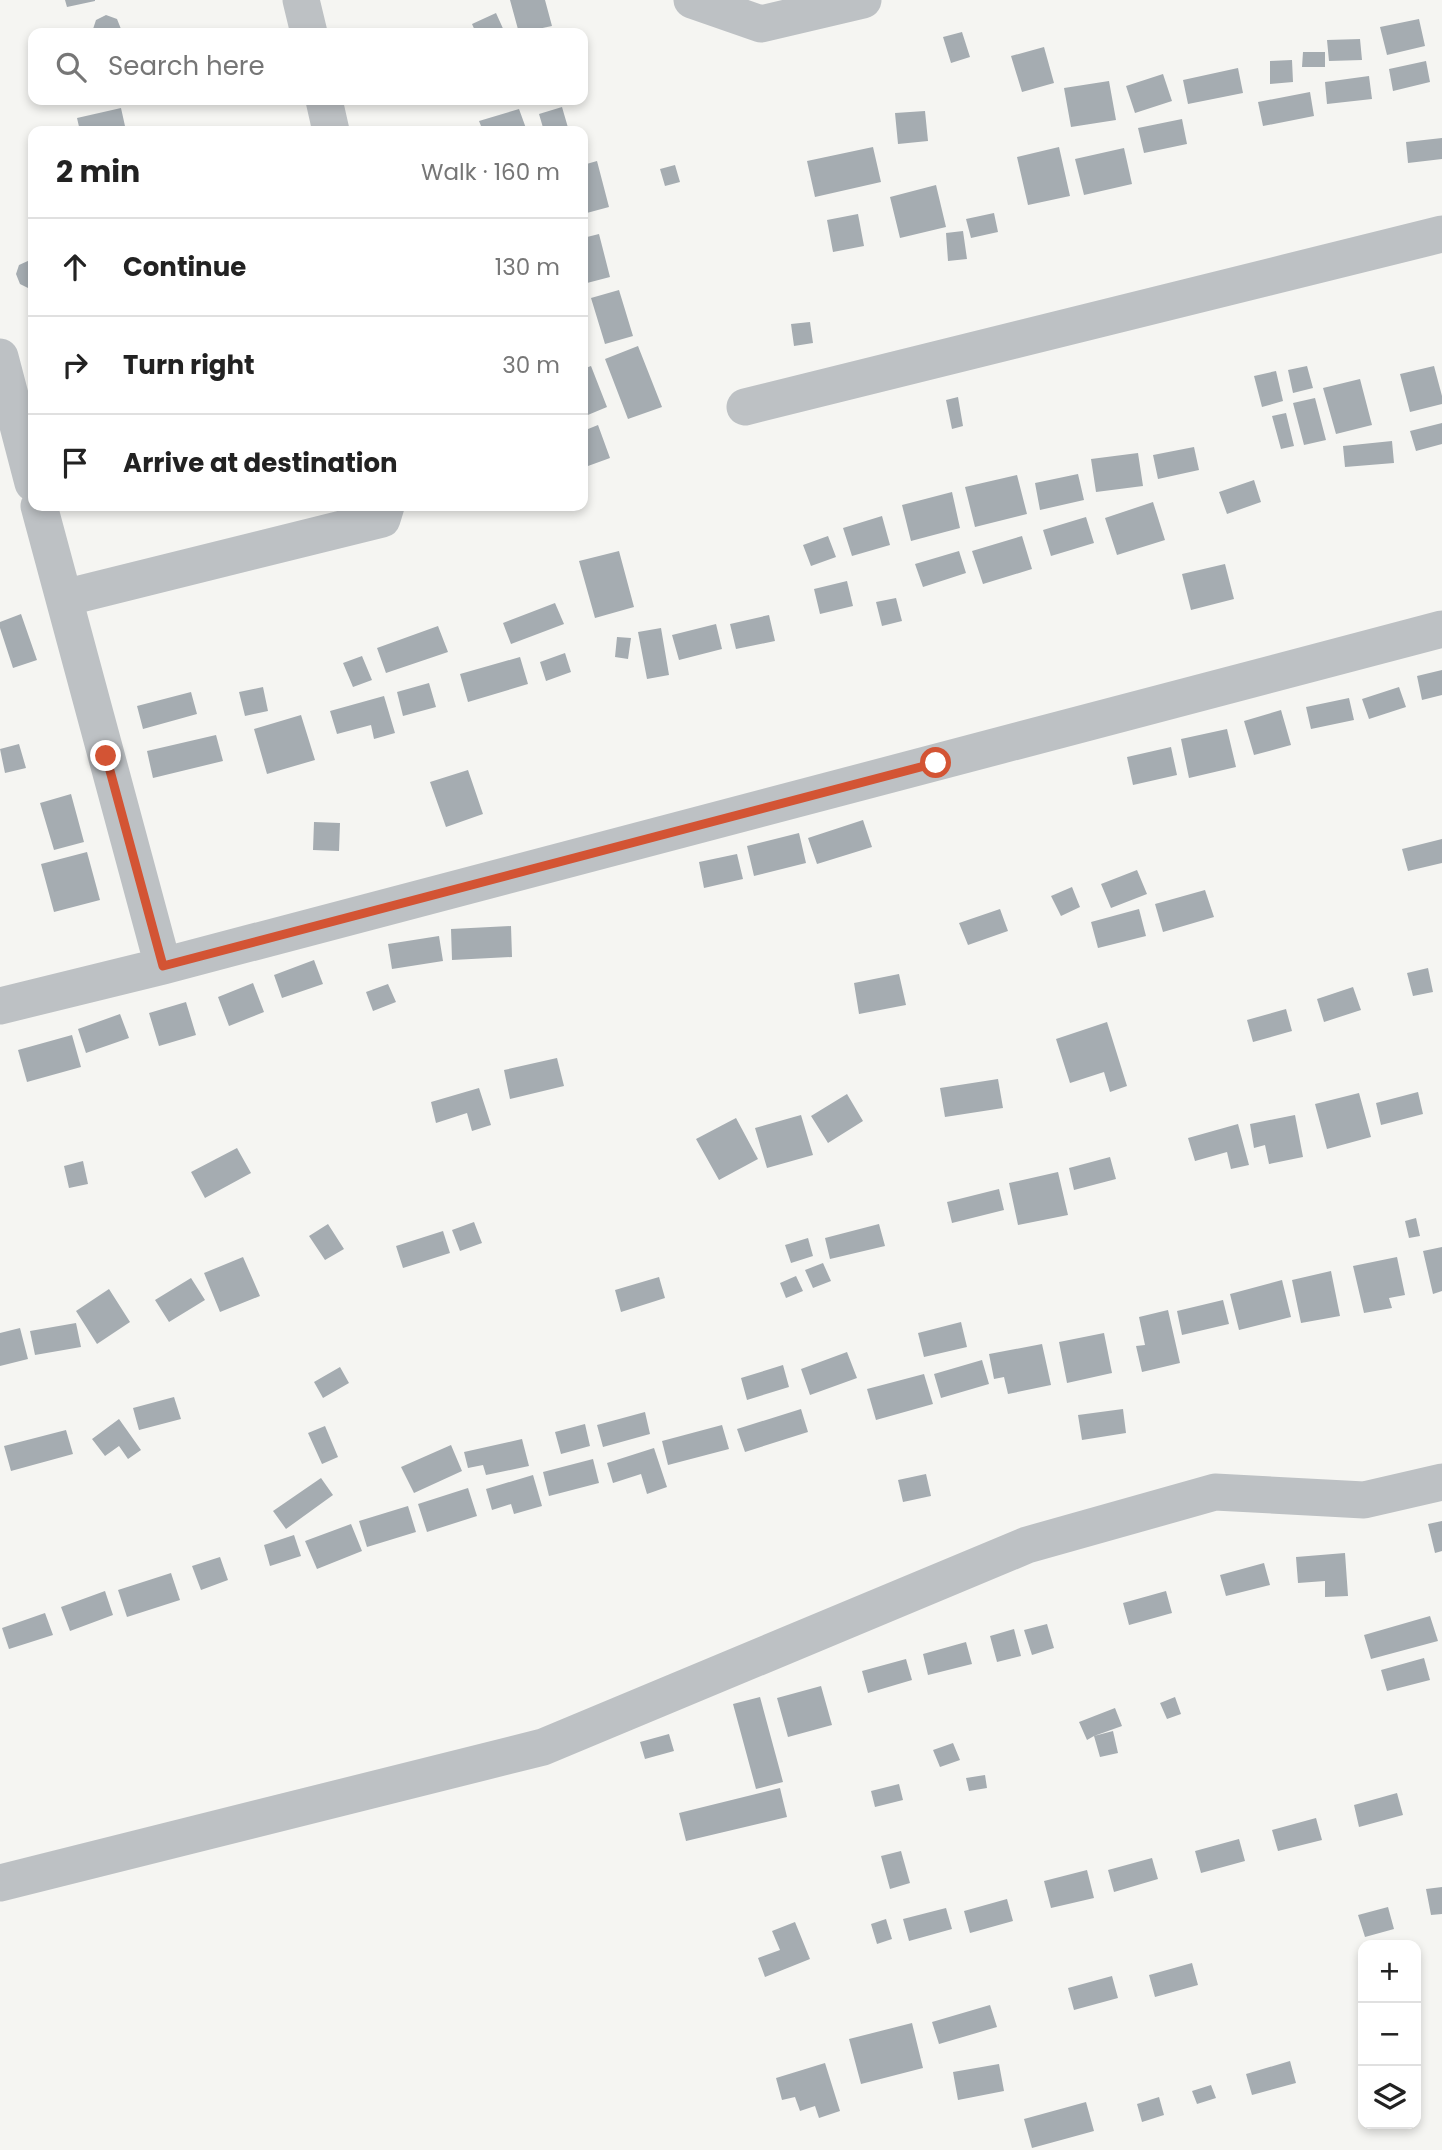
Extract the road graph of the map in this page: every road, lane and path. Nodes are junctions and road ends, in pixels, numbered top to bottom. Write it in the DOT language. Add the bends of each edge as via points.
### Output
graph roads {
  1 [pos="301,0"];
  2 [pos="692,0"];
  3 [pos="863,0"];
  4 [pos="308,28"];
  5 [pos="325,105"];
  6 [pos="330,126"];
  7 [pos="1442,234"];
  8 [pos="0,357"];
  9 [pos="744,407"];
  10 [pos="28,464"];
  11 [pos="40,511"];
  12 [pos="384,511"];
  13 [pos="64,598"];
  14 [pos="1442,629"];
  15 [pos="163,966"];
  16 [pos="0,1006"];
  17 [pos="1442,1482"];
  18 [pos="0,1883"];
  1 -- 4 [label="street"];
  2 -- 3 [label="street" via="761,24"];
  5 -- 6 [label="street"];
  7 -- 9 [label="street"];
  8 -- 10 [label="street"];
  11 -- 13 [label="street"];
  12 -- 13 [label="street" via="382,519"];
  13 -- 15 [label="street"];
  14 -- 15 [label="street"];
  15 -- 16 [label="street"];
  17 -- 18 [label="street" via="1364,1500 1214,1492 1027,1545 542,1746"];
}
